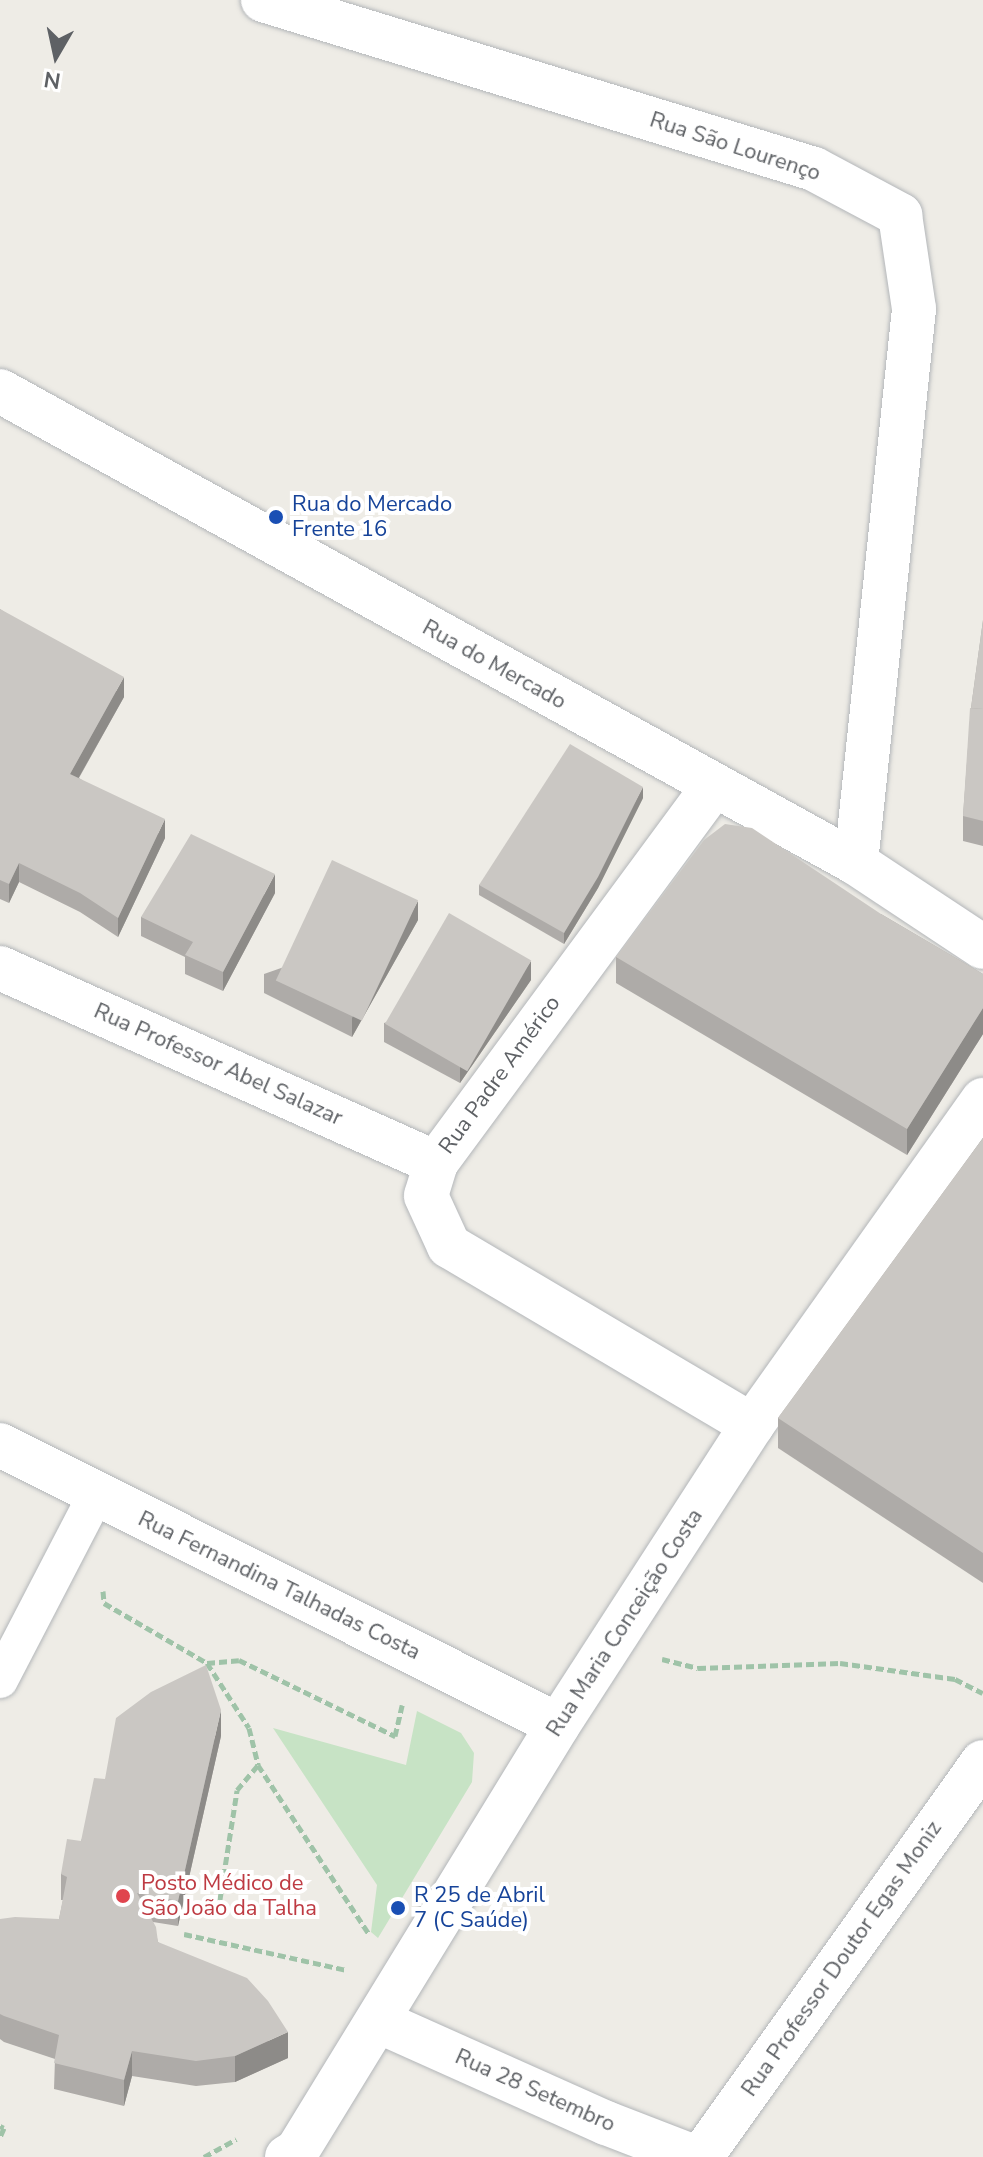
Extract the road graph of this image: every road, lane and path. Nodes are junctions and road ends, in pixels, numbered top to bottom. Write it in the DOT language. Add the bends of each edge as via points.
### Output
graph roads {
  1 [pos="263,0"];
  2 [pos="0,391"];
  3 [pos="713,787"];
  4 [pos="856,863"];
  5 [pos="983,947"];
  6 [pos="0,968"];
  7 [pos="983,1100"];
  8 [pos="436,1163"];
  9 [pos="752,1425"];
  10 [pos="0,1445"];
  11 [pos="96,1495"];
  12 [pos="103,1589"];
  13 [pos="614,1639"];
  14 [pos="207,1663"];
  15 [pos="0,1680"];
  16 [pos="983,1693"];
  17 [pos="404,1697"];
  18 [pos="558,1725"];
  19 [pos="983,1762"];
  20 [pos="258,1765"];
  21 [pos="218,1912"];
  22 [pos="184,1934"];
  23 [pos="370,1936"];
  24 [pos="362,1973"];
  25 [pos="378,2021"];
  26 [pos="0,2126"];
  27 [pos="0,2137"];
  28 [pos="599,2140"];
  29 [pos="287,2157"];
  30 [pos="694,2157"];
  31 [pos="701,2157"];
  1 -- 4 [label="street, Rua São Lourenço" via="814,169 900,215 914,309"];
  2 -- 3 [label="street, Rua do Mercado"];
  3 -- 4 [label="street, Rua do Mercado"];
  3 -- 8 [label="street, Rua Padre Américo"];
  4 -- 5 [label="street, Rua do Mercado"];
  6 -- 8 [label="street, Rua Professor Abel Salazar"];
  7 -- 9 [label="street, Rua Maria Conceição Costa"];
  8 -- 9 [label="street, Rua Padre Américo" via="426,1196 449,1246"];
  9 -- 13 [label="street, Rua Maria Conceição Costa"];
  10 -- 11 [label="street, Rua Fernandina Talhadas Costa"];
  11 -- 15 [label="lane"];
  11 -- 18 [label="street, Rua Fernandina Talhadas Costa"];
  12 -- 14 [label="path" via="104,1603"];
  13 -- 16 [label="path" via="652,1657 698,1668 840,1663 955,1679"];
  13 -- 18 [label="street, Rua Maria Conceição Costa"];
  14 -- 17 [label="path" via="239,1660 395,1736"];
  14 -- 20 [label="path" via="249,1728"];
  18 -- 25 [label="street, Rua Maria Conceição Costa"];
  19 -- 31 [label="street, Rua Professor Doutor Egas Moniz"];
  20 -- 21 [label="path" via="237,1790"];
  20 -- 23 [label="path"];
  22 -- 24 [label="path"];
  25 -- 28 [label="street, Rua 28 Setembro"];
  25 -- 29 [label="street, Rua Maria Conceição Costa" via="297,2151"];
  26 -- 27 [label="path"];
  28 -- 30 [label="street, Rua 28 Setembro"];
}
